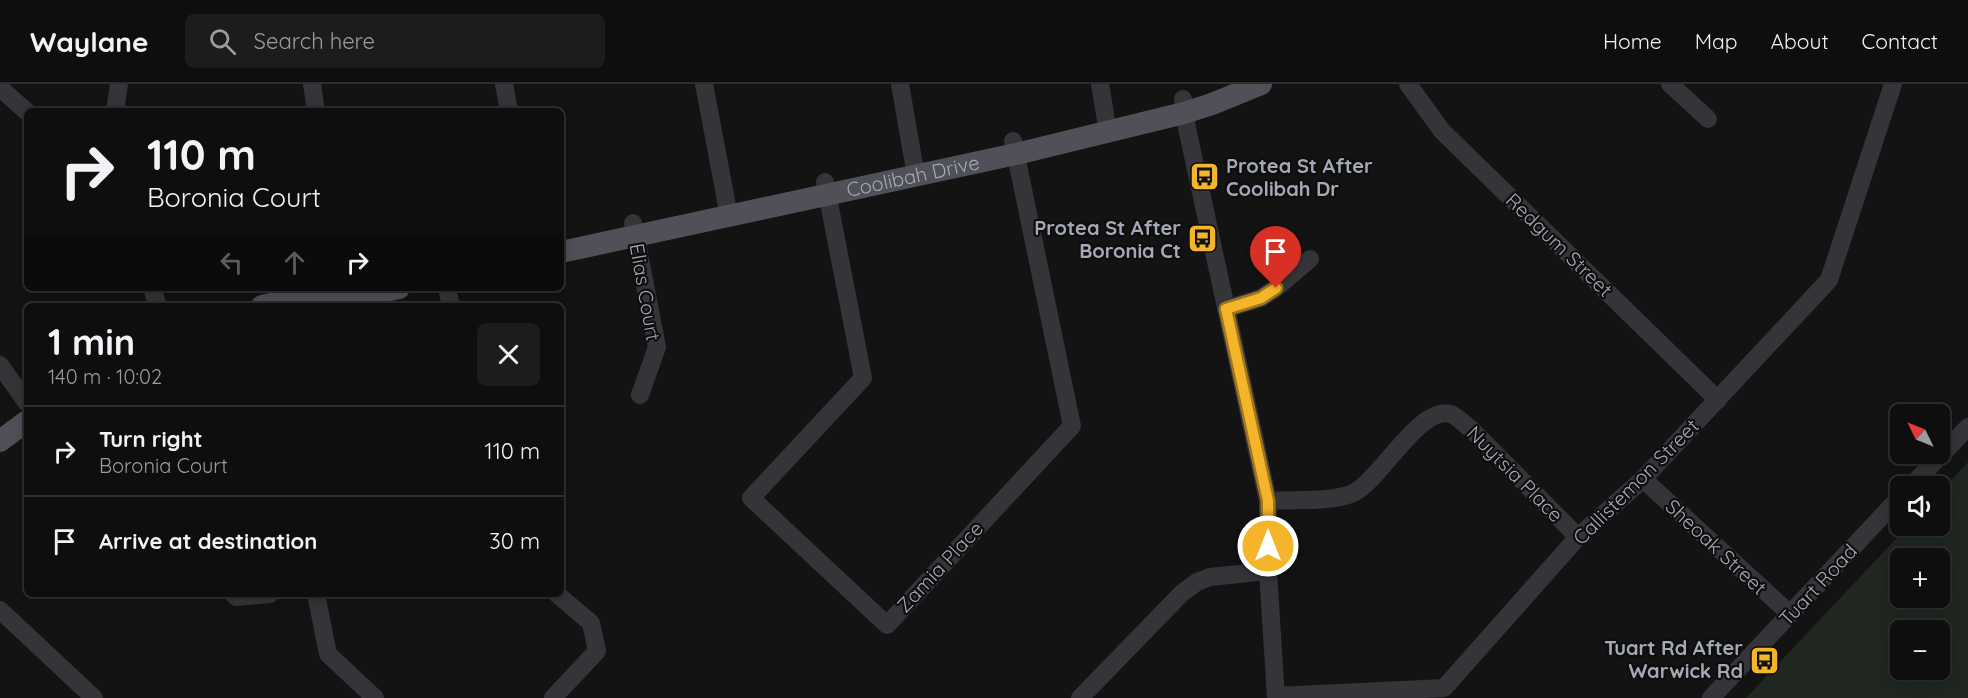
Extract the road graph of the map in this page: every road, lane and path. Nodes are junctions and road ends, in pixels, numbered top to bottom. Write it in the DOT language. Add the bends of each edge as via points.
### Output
graph roads {
  1 [pos="119,84"];
  2 [pos="312,84"];
  3 [pos="504,84"];
  4 [pos="704,84"];
  5 [pos="900,84"];
  6 [pos="1100,84"];
  7 [pos="1228,84"];
  8 [pos="1261,84"];
  9 [pos="1408,84"];
  10 [pos="1670,84"];
  11 [pos="1893,84"];
  12 [pos="0,88"];
  13 [pos="1184,106"];
  14 [pos="115,108"];
  15 [pos="316,108"];
  16 [pos="509,108"];
  17 [pos="24,109"];
  18 [pos="1708,119"];
  19 [pos="1107,126"];
  20 [pos="1014,148"];
  21 [pos="915,170"];
  22 [pos="825,189"];
  23 [pos="728,210"];
  24 [pos="634,230"];
  25 [pos="564,240"];
  26 [pos="564,251"];
  27 [pos="1310,259"];
  28 [pos="344,292"];
  29 [pos="280,303"];
  30 [pos="322,303"];
  31 [pos="1226,309"];
  32 [pos="0,365"];
  33 [pos="640,395"];
  34 [pos="1718,400"];
  35 [pos="24,401"];
  36 [pos="24,407"];
  37 [pos="24,423"];
  38 [pos="0,425"];
  39 [pos="1968,428"];
  40 [pos="0,441"];
  41 [pos="1921,476"];
  42 [pos="1643,479"];
  43 [pos="1268,501"];
  44 [pos="1890,508"];
  45 [pos="1578,537"];
  46 [pos="1268,570"];
  47 [pos="317,597"];
  48 [pos="561,597"];
  49 [pos="0,610"];
  50 [pos="1790,614"];
  51 [pos="82,694"];
  52 [pos="1276,697"];
  53 [pos="375,698"];
  54 [pos="553,698"];
  55 [pos="1080,698"];
  56 [pos="1711,698"];
  1 -- 14 [label="street"];
  2 -- 15 [label="street"];
  3 -- 16 [label="street"];
  4 -- 23 [label="street"];
  5 -- 21 [label="street"];
  6 -- 19 [label="street"];
  7 -- 13 [label="main road, Coolibah Drive"];
  8 -- 13 [label="main road, Coolibah Drive"];
  9 -- 34 [label="street, Redgum Street" via="1442,131"];
  10 -- 18 [label="street"];
  11 -- 34 [label="street, Callistemon Street" via="1829,280"];
  12 -- 17 [label="street"];
  13 -- 19 [label="main road, Coolibah Drive"];
  13 -- 31 [label="street"];
  19 -- 20 [label="main road, Coolibah Drive"];
  20 -- 21 [label="main road, Coolibah Drive"];
  20 -- 22 [label="street, Zamia Place" via="1072,426 887,625 751,498 863,378"];
  21 -- 22 [label="main road, Coolibah Drive"];
  22 -- 23 [label="main road, Coolibah Drive"];
  23 -- 24 [label="main road, Coolibah Drive"];
  24 -- 25 [label="main road, Coolibah Drive"];
  24 -- 26 [label="main road, Coolibah Drive"];
  24 -- 33 [label="street, Elias Court" via="657,347"];
  27 -- 31 [label="street" via="1261,298"];
  28 -- 29 [label="main road"];
  28 -- 30 [label="main road"];
  31 -- 43 [label="street"];
  32 -- 35 [label="street"];
  34 -- 42 [label="street, Callistemon Street"];
  36 -- 38 [label="main road"];
  37 -- 40 [label="main road"];
  39 -- 41 [label="street"];
  42 -- 45 [label="street, Callistemon Street"];
  42 -- 50 [label="street, Sheoak Street"];
  43 -- 45 [label="street, Nuytsia Place" via="1336,499 1353,494 1378,473 1421,423 1445,414 1453,415 1471,429"];
  43 -- 46 [label="street"];
  44 -- 50 [label="street, Tuart Road"];
  45 -- 52 [label="street, Callistemon Street" via="1444,688"];
  46 -- 52 [label="street"];
  46 -- 55 [label="street" via="1197,582"];
  47 -- 53 [label="street" via="328,654"];
  48 -- 54 [label="street" via="591,622 597,651"];
  49 -- 51 [label="street"];
  50 -- 56 [label="street, Tuart Road"];
}
